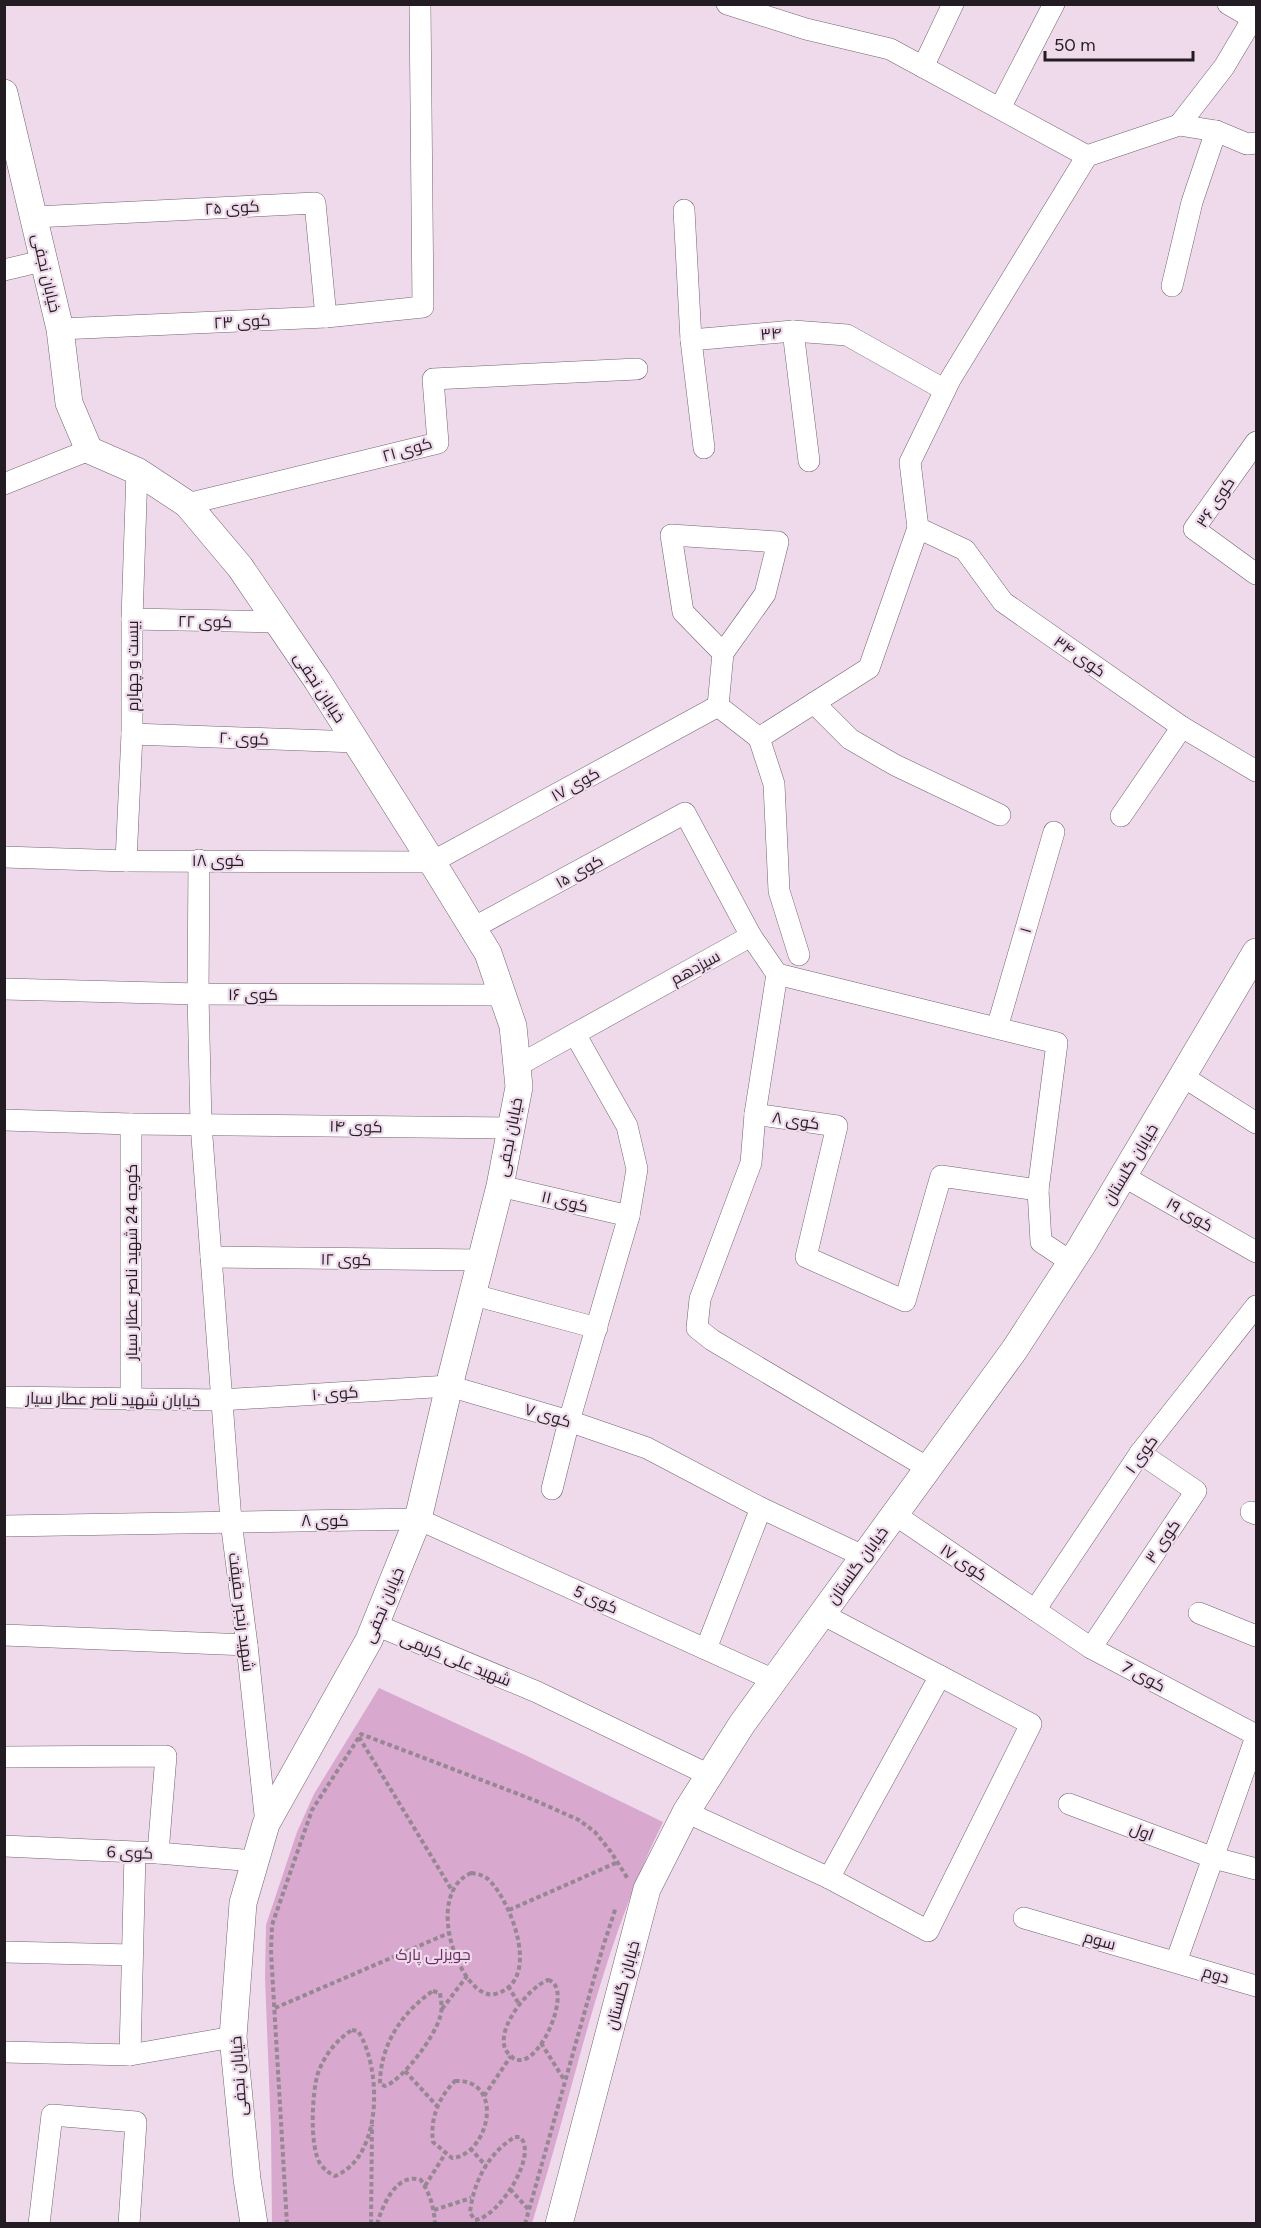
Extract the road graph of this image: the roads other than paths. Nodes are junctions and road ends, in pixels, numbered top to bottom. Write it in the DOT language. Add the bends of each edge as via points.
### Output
graph roads {
  1 [pos="420,4"];
  2 [pos="727,4"];
  3 [pos="953,4"];
  4 [pos="1054,4"];
  5 [pos="1228,4"];
  6 [pos="1255,16"];
  7 [pos="923,67"];
  8 [pos="4,93"];
  9 [pos="1000,108"];
  10 [pos="1179,125"];
  11 [pos="1216,131"];
  12 [pos="1257,143"];
  13 [pos="1087,156"];
  14 [pos="684,210"];
  15 [pos="35,217"];
  16 [pos="42,261"];
  17 [pos="4,270"];
  18 [pos="1172,286"];
  19 [pos="326,317"];
  20 [pos="60,329"];
  21 [pos="793,331"];
  22 [pos="691,340"];
  23 [pos="638,369"];
  24 [pos="945,390"];
  25 [pos="1257,442"];
  26 [pos="704,448"];
  27 [pos="89,450"];
  28 [pos="809,461"];
  29 [pos="137,471"];
  30 [pos="4,484"];
  31 [pos="187,504"];
  32 [pos="918,528"];
  33 [pos="1257,574"];
  34 [pos="132,619"];
  35 [pos="278,622"];
  36 [pos="723,653"];
  37 [pos="814,703"];
  38 [pos="718,705"];
  39 [pos="1182,727"];
  40 [pos="132,734"];
  41 [pos="759,738"];
  42 [pos="356,742"];
  43 [pos="1257,771"];
  44 [pos="1000,815"];
  45 [pos="1121,816"];
  46 [pos="1054,832"];
  47 [pos="4,857"];
  48 [pos="199,860"];
  49 [pos="126,861"];
  50 [pos="432,861"];
  51 [pos="473,928"];
  52 [pos="751,936"];
  53 [pos="799,955"];
  54 [pos="1255,959"];
  55 [pos="777,974"];
  56 [pos="4,988"];
  57 [pos="198,994"];
  58 [pos="502,995"];
  59 [pos="997,1028"];
  60 [pos="575,1034"];
  61 [pos="517,1066"];
  62 [pos="1182,1076"];
  63 [pos="755,1114"];
  64 [pos="4,1120"];
  65 [pos="1257,1123"];
  66 [pos="131,1124"];
  67 [pos="201,1124"];
  68 [pos="511,1128"];
  69 [pos="1123,1176"];
  70 [pos="500,1186"];
  71 [pos="1038,1190"];
  72 [pos="629,1216"];
  73 [pos="1257,1252"];
  74 [pos="211,1257"];
  75 [pos="482,1260"];
  76 [pos="1071,1262"];
  77 [pos="474,1295"];
  78 [pos="1257,1306"];
  79 [pos="597,1328"];
  80 [pos="449,1386"];
  81 [pos="4,1397"];
  82 [pos="131,1400"];
  83 [pos="221,1400"];
  84 [pos="569,1421"];
  85 [pos="1140,1454"];
  86 [pos="928,1468"];
  87 [pos="552,1489"];
  88 [pos="761,1508"];
  89 [pos="894,1514"];
  90 [pos="418,1519"];
  91 [pos="231,1521"];
  92 [pos="4,1526"];
  93 [pos="863,1556"];
  94 [pos="1035,1610"];
  95 [pos="1199,1613"];
  96 [pos="822,1614"];
  97 [pos="376,1625"];
  98 [pos="4,1635"];
  99 [pos="1257,1636"];
  100 [pos="247,1645"];
  101 [pos="1091,1648"];
  102 [pos="706,1649"];
  103 [pos="940,1676"];
  104 [pos="774,1680"];
  105 [pos="1257,1736"];
  106 [pos="4,1757"];
  107 [pos="709,1776"];
  108 [pos="1070,1804"];
  109 [pos="686,1812"];
  110 [pos="266,1824"];
  111 [pos="4,1846"];
  112 [pos="135,1853"];
  113 [pos="158,1853"];
  114 [pos="1214,1858"];
  115 [pos="255,1861"];
  116 [pos="1257,1869"];
  117 [pos="829,1878"];
  118 [pos="1024,1918"];
  119 [pos="4,1952"];
  120 [pos="132,1955"];
  121 [pos="1176,1962"];
  122 [pos="1257,1986"];
  123 [pos="234,2037"];
  124 [pos="4,2052"];
  125 [pos="130,2055"];
  126 [pos="39,2223"];
  127 [pos="129,2223"];
  128 [pos="254,2223"];
  129 [pos="559,2223"];
  1 -- 19 [label="street, کوی ۲۳" via="423,307"];
  2 -- 7 [label="street" via="806,29 890,49"];
  3 -- 7 [label="street"];
  4 -- 9 [label="street"];
  5 -- 6 [label="street"];
  6 -- 10 [label="street" via="1224,67"];
  7 -- 9 [label="street"];
  8 -- 15 [label="street, خیابان نجفی"];
  9 -- 13 [label="street"];
  10 -- 11 [label="street"];
  10 -- 13 [label="street"];
  11 -- 12 [label="street" via="1247,144"];
  11 -- 18 [label="street" via="1192,202"];
  13 -- 24 [label="street"];
  14 -- 22 [label="street"];
  15 -- 16 [label="street, خیابان نجفی"];
  15 -- 19 [label="street, کوی ۲۵" via="315,203"];
  16 -- 17 [label="street"];
  16 -- 20 [label="street, خیابان نجفی"];
  19 -- 20 [label="street, کوی ۲۳"];
  20 -- 27 [label="street, خیابان نجفی" via="69,403"];
  21 -- 22 [label="street, ۳۴"];
  21 -- 24 [label="street, ۳۴" via="847,334"];
  21 -- 28 [label="street"];
  22 -- 26 [label="street"];
  23 -- 31 [label="street, کوی ۲۱" via="433,379 438,443"];
  24 -- 32 [label="street" via="910,462"];
  25 -- 33 [label="street, کوی ۳۶" via="1194,529"];
  27 -- 29 [label="street, خیابان نجفی"];
  27 -- 30 [label="street"];
  29 -- 31 [label="street, خیابان نجفی"];
  29 -- 34 [label="street, بیست و چهارم"];
  31 -- 35 [label="street, خیابان نجفی" via="240,567"];
  32 -- 37 [label="street" via="868,668"];
  32 -- 39 [label="street, کوی ۳۴" via="965,550 1003,602"];
  34 -- 35 [label="street, کوی ۲۲"];
  34 -- 40 [label="street, بیست و چهارم"];
  35 -- 42 [label="street, خیابان نجفی"];
  36 -- 36 [label="street" via="683,612 671,535 778,542 765,594"];
  36 -- 38 [label="street"];
  37 -- 41 [label="street"];
  37 -- 44 [label="street" via="850,739"];
  38 -- 41 [label="street"];
  38 -- 50 [label="street, کوی ۱۷"];
  39 -- 43 [label="street, کوی ۳۴"];
  39 -- 45 [label="street"];
  40 -- 42 [label="street, کوی ۲۰"];
  40 -- 49 [label="street, بیست و چهارم"];
  41 -- 53 [label="street" via="774,784 779,891"];
  42 -- 50 [label="street, خیابان نجفی"];
  46 -- 59 [label="street, ۱"];
  47 -- 49 [label="street, کوی ۱۸"];
  48 -- 49 [label="street, کوی ۱۸"];
  48 -- 50 [label="street, کوی ۱۸"];
  48 -- 57 [label="street, شهید رنجبر حقیقت"];
  50 -- 51 [label="street, خیابان نجفی"];
  51 -- 52 [label="street, کوی ۱۵" via="685,813"];
  51 -- 58 [label="street, خیابان نجفی" via="488,953"];
  52 -- 55 [label="street"];
  52 -- 60 [label="street, سیزدهم"];
  54 -- 62 [label="street, خیابان گلستان"];
  55 -- 59 [label="street"];
  55 -- 63 [label="street"];
  56 -- 57 [label="street, کوی ۱۶"];
  57 -- 58 [label="street, کوی ۱۶"];
  57 -- 67 [label="street, شهید رنجبر حقیقت"];
  58 -- 61 [label="street, خیابان نجفی" via="513,1026"];
  59 -- 71 [label="street" via="1057,1043"];
  60 -- 61 [label="street, سیزدهم"];
  60 -- 72 [label="street" via="627,1126 637,1169"];
  61 -- 68 [label="street, خیابان نجفی" via="519,1087"];
  62 -- 65 [label="street"];
  62 -- 69 [label="street, خیابان گلستان"];
  63 -- 71 [label="street, کوی ۸" via="837,1126 806,1257 905,1301 941,1176"];
  63 -- 86 [label="street" via="751,1163 700,1299 697,1328"];
  64 -- 66 [label="street, کوی ۱۴"];
  66 -- 67 [label="street, کوی ۱۴"];
  66 -- 82 [label="street, کوچه 24 شهید ناصر عطار سیار"];
  67 -- 68 [label="street, کوی ۱۴"];
  67 -- 74 [label="street, شهید رنجبر حقیقت"];
  68 -- 70 [label="street, خیابان نجفی"];
  69 -- 73 [label="street, کوی ۱۹"];
  69 -- 76 [label="street, خیابان گلستان"];
  70 -- 72 [label="street, کوی ۱۱"];
  70 -- 75 [label="street, خیابان نجفی"];
  71 -- 76 [label="street" via="1041,1242"];
  72 -- 79 [label="street"];
  74 -- 75 [label="street, کوی ۱۲"];
  74 -- 83 [label="street, شهید رنجبر حقیقت"];
  75 -- 77 [label="street, خیابان نجفی"];
  76 -- 86 [label="street, خیابان گلستان" via="1015,1349"];
  77 -- 79 [label="street"];
  77 -- 80 [label="street, خیابان نجفی"];
  78 -- 85 [label="street, کوی ۱"];
  79 -- 84 [label="street"];
  80 -- 83 [label="street, کوی ۱۰"];
  80 -- 84 [label="street, کوی ۷"];
  80 -- 90 [label="street, خیابان نجفی"];
  81 -- 82 [label="street, خیابان شهید ناصر عطار سیار"];
  82 -- 83 [label="street, خیابان شهید ناصر عطار سیار"];
  83 -- 91 [label="street, شهید رنجبر حقیقت"];
  84 -- 87 [label="street"];
  84 -- 88 [label="street, کوی ۷" via="647,1448"];
  85 -- 94 [label="street, کوی ۱"];
  85 -- 101 [label="street, کوی ۳" via="1196,1491"];
  86 -- 89 [label="street, خیابان گلستان"];
  88 -- 93 [label="street, کوی ۷"];
  88 -- 102 [label="street"];
  89 -- 93 [label="street, خیابان گلستان"];
  89 -- 94 [label="street, کوی ۱۷"];
  90 -- 91 [label="street, کوی ۸"];
  90 -- 97 [label="street, خیابان نجفی"];
  90 -- 102 [label="street, کوی 5"];
  91 -- 92 [label="street, کوی ۸"];
  91 -- 100 [label="street, شهید رنجبر حقیقت"];
  93 -- 96 [label="street, خیابان گلستان"];
  94 -- 101 [label="street, کوی 7"];
  95 -- 99 [label="street"];
  96 -- 103 [label="street"];
  96 -- 104 [label="street, خیابان گلستان"];
  97 -- 107 [label="street, شهید علی کریمی" via="537,1692"];
  97 -- 110 [label="street, خیابان نجفی"];
  98 -- 100 [label="street"];
  100 -- 110 [label="street, شهید رنجبر حقیقت"];
  101 -- 105 [label="street, کوی 7"];
  102 -- 104 [label="street, کوی 5"];
  103 -- 117 [label="street"];
  103 -- 117 [label="street" via="1031,1724 928,1931"];
  104 -- 107 [label="street, خیابان گلستان"];
  105 -- 114 [label="street"];
  106 -- 113 [label="street" via="166,1756"];
  107 -- 109 [label="street, خیابان گلستان"];
  108 -- 114 [label="street, اول"];
  109 -- 117 [label="street"];
  109 -- 129 [label="street, خیابان گلستان" via="647,1889"];
  110 -- 115 [label="street, خیابان نجفی"];
  111 -- 112 [label="street, کوی 6"];
  112 -- 113 [label="street, کوی 6"];
  112 -- 120 [label="street"];
  113 -- 115 [label="street, کوی 6"];
  114 -- 116 [label="street, اول"];
  114 -- 121 [label="street"];
  115 -- 123 [label="street, خیابان نجفی" via="243,1903"];
  118 -- 121 [label="street, سوم"];
  119 -- 120 [label="street"];
  120 -- 125 [label="street"];
  121 -- 122 [label="street, دوم"];
  123 -- 125 [label="street"];
  123 -- 128 [label="street, خیابان نجفی"];
  124 -- 125 [label="street"];
  126 -- 127 [label="street" via="52,2115 136,2122"];
}
